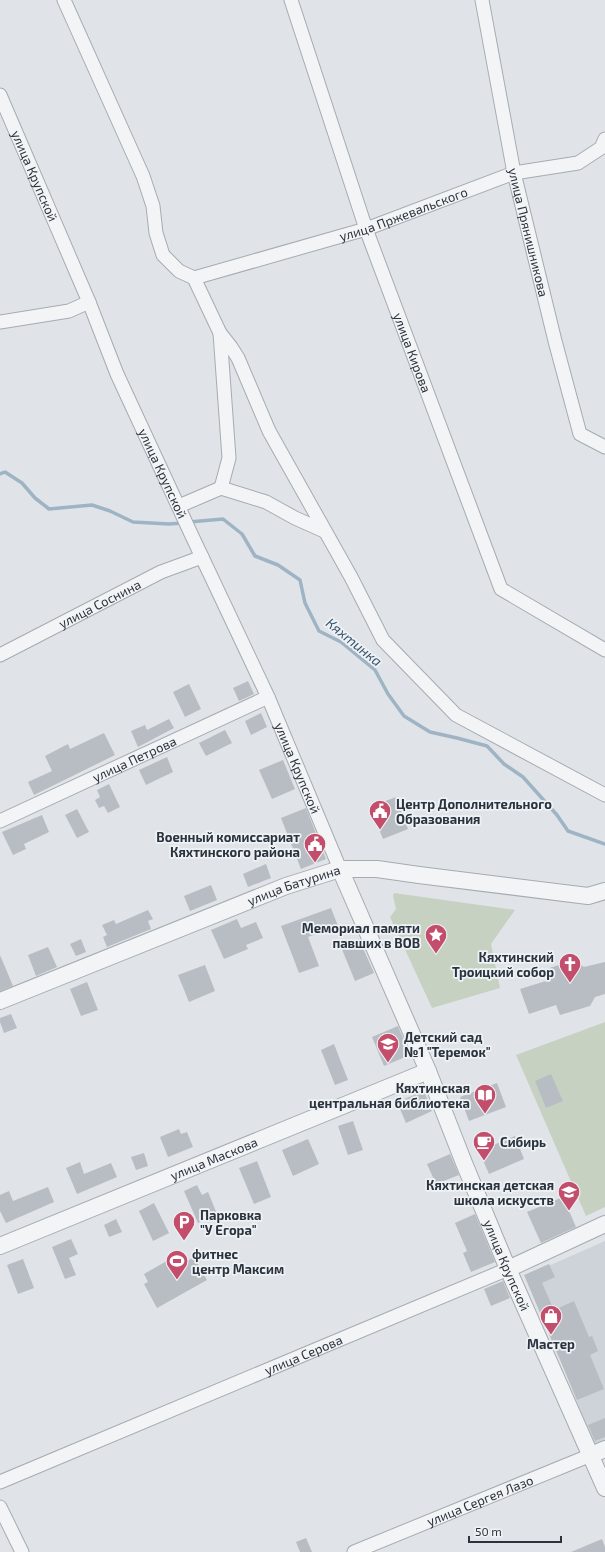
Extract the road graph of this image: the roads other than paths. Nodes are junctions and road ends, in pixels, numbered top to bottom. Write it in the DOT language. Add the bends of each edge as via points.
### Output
graph roads {
  1 [pos="64,0"];
  2 [pos="291,0"];
  3 [pos="482,0"];
  4 [pos="0,95"];
  5 [pos="605,139"];
  6 [pos="514,173"];
  7 [pos="366,229"];
  8 [pos="194,278"];
  9 [pos="89,302"];
  10 [pos="0,322"];
  11 [pos="220,333"];
  12 [pos="605,447"];
  13 [pos="221,488"];
  14 [pos="179,506"];
  15 [pos="324,531"];
  16 [pos="202,557"];
  17 [pos="605,650"];
  18 [pos="0,655"];
  19 [pos="268,697"];
  20 [pos="605,795"];
  21 [pos="0,821"];
  22 [pos="340,869"];
  23 [pos="605,891"];
  24 [pos="0,1001"];
  25 [pos="428,1071"];
  26 [pos="605,1224"];
  27 [pos="0,1246"];
  28 [pos="508,1269"];
  29 [pos="598,1452"];
  30 [pos="0,1482"];
  31 [pos="605,1488"];
  32 [pos="0,1507"];
  33 [pos="22,1552"];
  34 [pos="354,1552"];
  1 -- 8 [label="street" via="143,176 154,206 156,233 163,255 179,271"];
  2 -- 7 [label="street, улица Кирова"];
  3 -- 6 [label="street, улица Прянишникова"];
  4 -- 9 [label="street, улица Крупской"];
  5 -- 6 [label="street, улица Пржевальского" via="601,148 578,163"];
  6 -- 7 [label="street, улица Пржевальского"];
  6 -- 12 [label="street, улица Прянишникова" via="554,341 580,434"];
  7 -- 8 [label="street, улица Пржевальского"];
  7 -- 17 [label="street, улица Кирова" via="501,589"];
  8 -- 11 [label="street"];
  9 -- 10 [label="street" via="69,311"];
  9 -- 14 [label="street, улица Крупской" via="118,374"];
  11 -- 13 [label="street" via="229,458"];
  11 -- 15 [label="street" via="232,346 269,431"];
  13 -- 14 [label="street"];
  13 -- 15 [label="street" via="266,502"];
  14 -- 16 [label="street, улица Крупской"];
  15 -- 20 [label="street" via="383,640 456,715"];
  16 -- 18 [label="street, улица Соснина" via="160,572"];
  16 -- 19 [label="street, улица Крупской"];
  19 -- 21 [label="street, улица Петрова"];
  19 -- 22 [label="street, улица Крупской"];
  22 -- 23 [label="street, улица Батурина" via="377,869 588,896"];
  22 -- 24 [label="street, улица Батурина" via="286,886"];
  22 -- 25 [label="street, улица Крупской"];
  25 -- 27 [label="street, улица Маскова"];
  25 -- 28 [label="street, улица Крупской"];
  26 -- 28 [label="street, улица Серова"];
  28 -- 29 [label="street, улица Крупской"];
  28 -- 30 [label="street, улица Серова"];
  29 -- 31 [label="street, улица Крупской"];
  29 -- 34 [label="street, улица Сергея Лазо"];
  32 -- 33 [label="street"];
}
